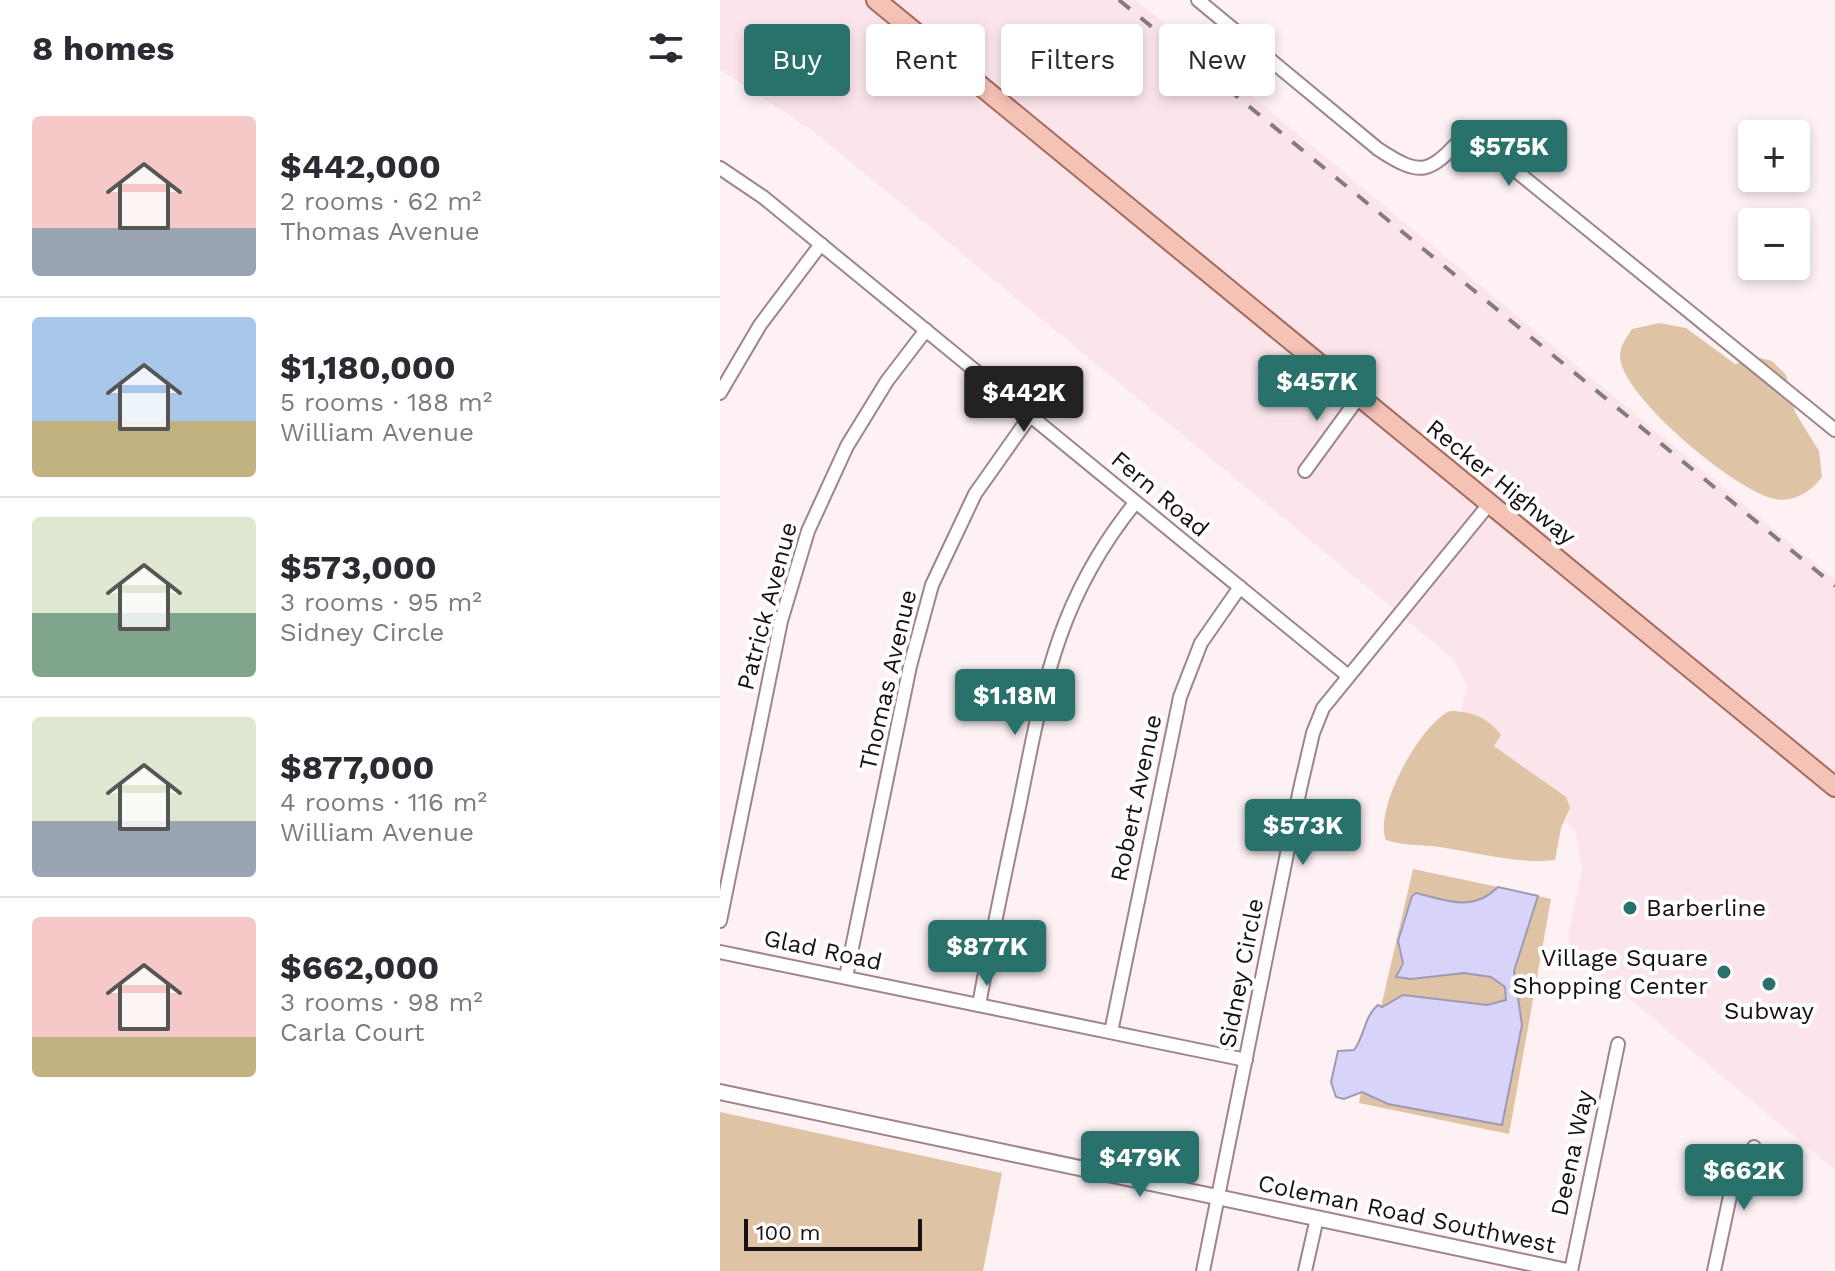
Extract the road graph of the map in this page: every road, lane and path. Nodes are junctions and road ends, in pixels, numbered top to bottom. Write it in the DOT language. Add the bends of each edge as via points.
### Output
graph roads {
  1 [pos="876,0"];
  2 [pos="1198,0"];
  3 [pos="720,168"];
  4 [pos="821,244"];
  5 [pos="926,330"];
  6 [pos="720,393"];
  7 [pos="1359,397"];
  8 [pos="1030,416"];
  9 [pos="1835,430"];
  10 [pos="1305,471"];
  11 [pos="1135,503"];
  12 [pos="1490,503"];
  13 [pos="1240,587"];
  14 [pos="1347,675"];
  15 [pos="1835,787"];
  16 [pos="720,921"];
  17 [pos="720,952"];
  18 [pos="846,977"];
  19 [pos="979,1005"];
  20 [pos="1111,1032"];
  21 [pos="1618,1044"];
  22 [pos="1246,1060"];
  23 [pos="720,1092"];
  24 [pos="1754,1147"];
  25 [pos="1217,1196"];
  26 [pos="1317,1218"];
  27 [pos="1203,1271"];
  28 [pos="1305,1271"];
  29 [pos="1569,1271"];
  30 [pos="1714,1271"];
  1 -- 7 [label="main road, Recker Highway"];
  2 -- 9 [label="street" via="1404,166 1420,169 1437,163 1468,132"];
  3 -- 4 [label="street, Fern Road"];
  4 -- 5 [label="street, Fern Road"];
  4 -- 6 [label="street" via="760,325"];
  5 -- 8 [label="street, Fern Road"];
  5 -- 16 [label="street, Patrick Avenue" via="847,446 808,531 781,621"];
  7 -- 10 [label="street"];
  7 -- 12 [label="main road, Recker Highway"];
  8 -- 11 [label="street, Fern Road"];
  8 -- 18 [label="street, Thomas Avenue" via="975,494 932,585 910,666"];
  11 -- 13 [label="street, Fern Road"];
  11 -- 19 [label="street" via="1083,578 1051,660"];
  12 -- 14 [label="street, Sidney Circle"];
  12 -- 15 [label="main road, Recker Highway"];
  13 -- 14 [label="street, Fern Road"];
  13 -- 20 [label="street, Robert Avenue" via="1201,643 1180,697"];
  14 -- 22 [label="street, Sidney Circle" via="1323,708 1313,733"];
  17 -- 18 [label="street, Glad Road"];
  18 -- 19 [label="street, Glad Road"];
  19 -- 20 [label="street, Glad Road"];
  20 -- 22 [label="street, Glad Road"];
  21 -- 29 [label="street, Deena Way"];
  22 -- 25 [label="street, Sidney Circle"];
  23 -- 25 [label="street, Coleman Road Southwest"];
  24 -- 30 [label="street" via="1733,1182"];
  25 -- 26 [label="street, Coleman Road Southwest"];
  25 -- 27 [label="street, Sidney Circle"];
  26 -- 28 [label="street"];
  26 -- 29 [label="street, Coleman Road Southwest"];
}
